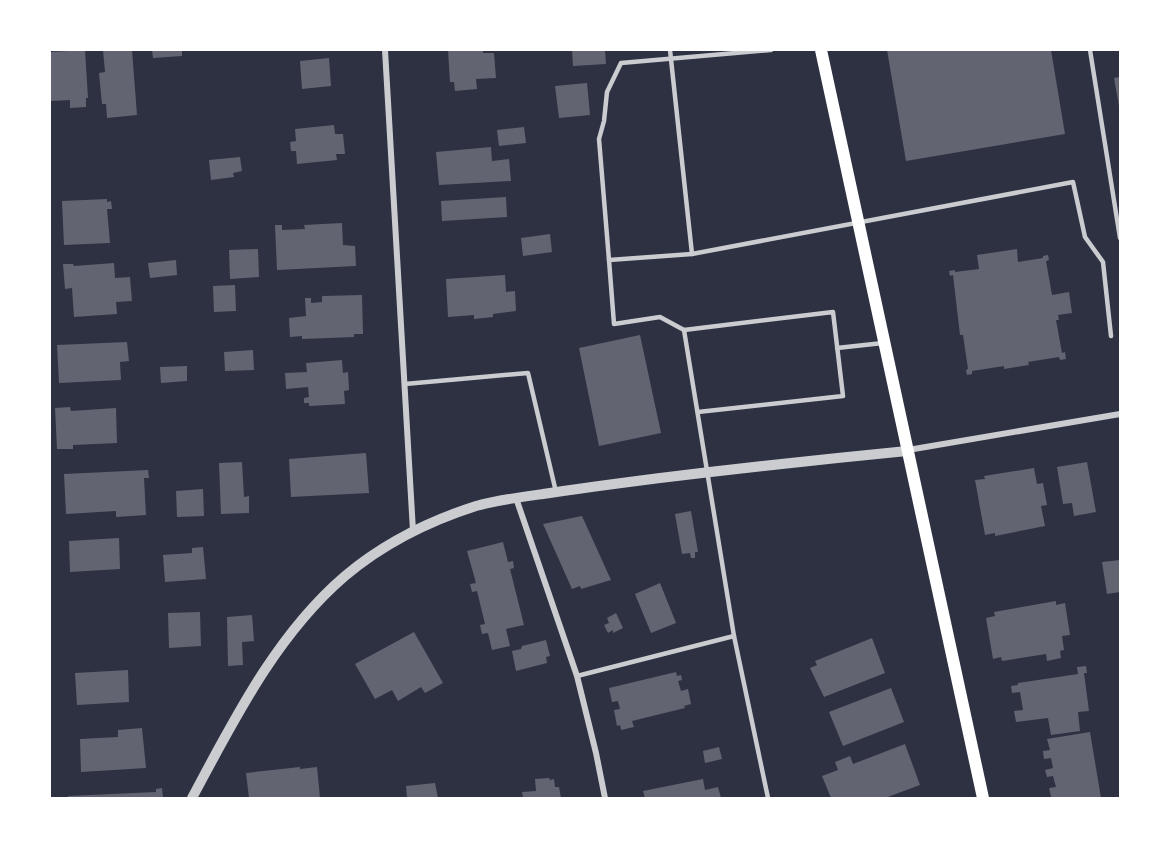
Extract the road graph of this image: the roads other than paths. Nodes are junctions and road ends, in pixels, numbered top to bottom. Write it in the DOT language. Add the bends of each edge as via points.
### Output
graph roads {
  1 [pos="385,50"];
  2 [pos="670,50"];
  3 [pos="771,50"];
  4 [pos="820,50"];
  5 [pos="1090,50"];
  6 [pos="671,59"];
  7 [pos="857,222"];
  8 [pos="1120,237"];
  9 [pos="692,254"];
  10 [pos="609,260"];
  11 [pos="684,330"];
  12 [pos="1111,336"];
  13 [pos="883,343"];
  14 [pos="837,348"];
  15 [pos="405,384"];
  16 [pos="698,412"];
  17 [pos="1120,414"];
  18 [pos="907,451"];
  19 [pos="708,472"];
  20 [pos="556,492"];
  21 [pos="516,498"];
  22 [pos="413,531"];
  23 [pos="734,636"];
  24 [pos="577,676"];
  25 [pos="192,798"];
  26 [pos="605,798"];
  27 [pos="768,798"];
  28 [pos="983,798"];
  1 -- 15 [label="street"];
  2 -- 6 [label="lane"];
  3 -- 6 [label="lane"];
  4 -- 7 [label="main road"];
  5 -- 8 [label="lane"];
  6 -- 9 [label="lane"];
  6 -- 10 [label="lane" via="621,63 607,92 599,139"];
  7 -- 9 [label="lane"];
  7 -- 12 [label="lane" via="1073,182 1085,237 1103,262"];
  7 -- 13 [label="main road"];
  9 -- 10 [label="lane"];
  10 -- 11 [label="lane" via="614,324 660,317"];
  11 -- 14 [label="lane" via="833,312"];
  11 -- 16 [label="lane"];
  13 -- 14 [label="lane"];
  13 -- 18 [label="main road"];
  14 -- 16 [label="lane" via="843,396"];
  15 -- 20 [label="lane" via="528,373"];
  15 -- 22 [label="street"];
  16 -- 19 [label="lane"];
  17 -- 18 [label="street"];
  18 -- 19 [label="street"];
  18 -- 28 [label="main road"];
  19 -- 20 [label="street"];
  19 -- 23 [label="lane"];
  20 -- 21 [label="street"];
  21 -- 22 [label="street" via="477,506"];
  21 -- 24 [label="street"];
  22 -- 25 [label="street" via="344,577 280,647 233,721"];
  23 -- 24 [label="lane"];
  23 -- 27 [label="lane"];
  24 -- 26 [label="street"];
}
